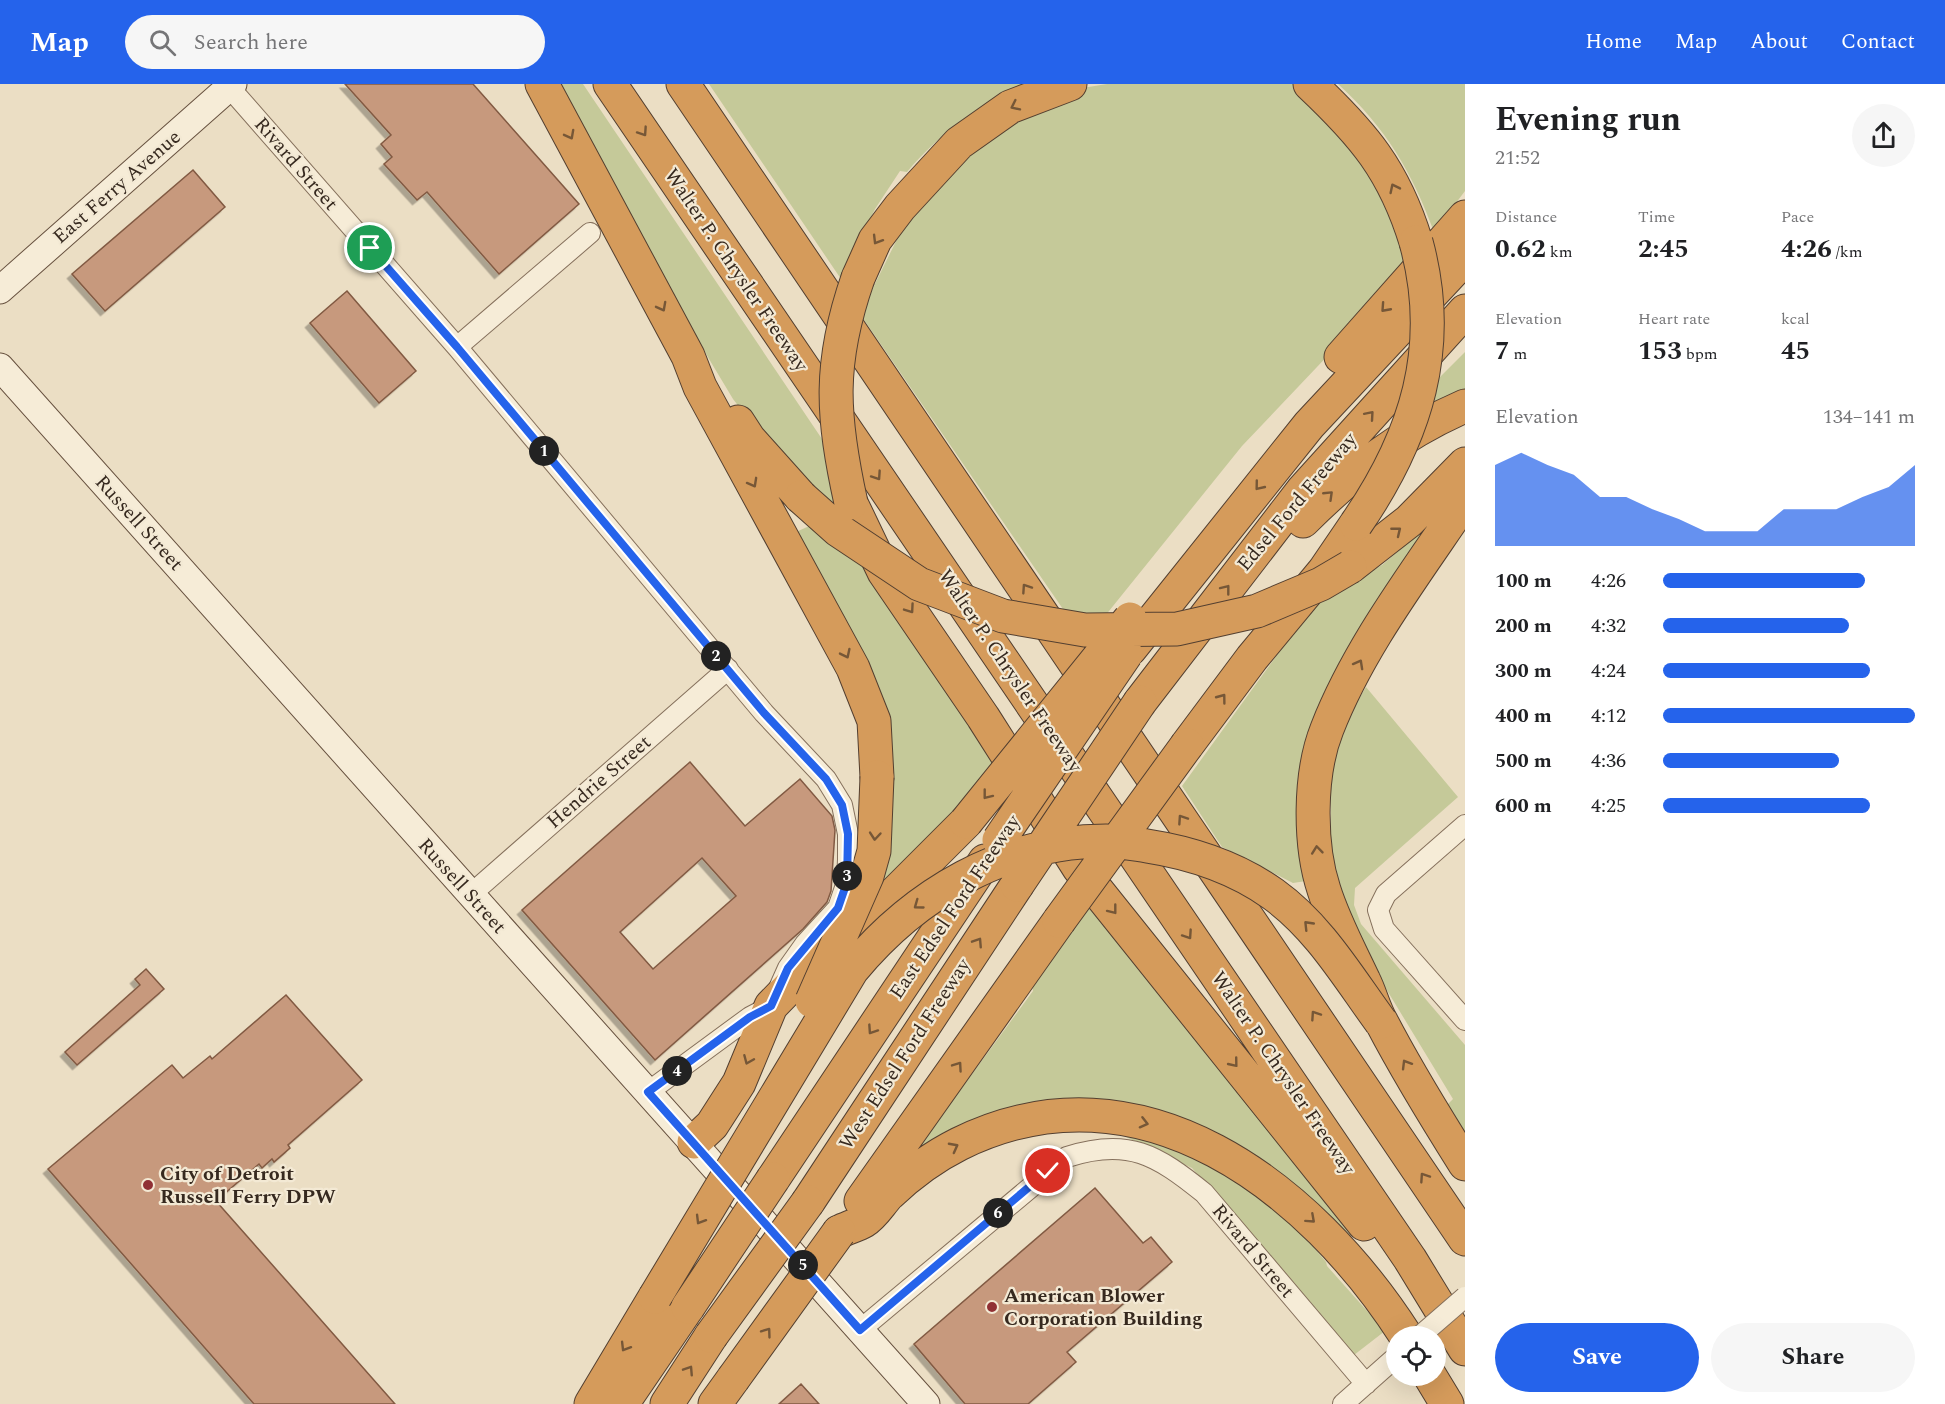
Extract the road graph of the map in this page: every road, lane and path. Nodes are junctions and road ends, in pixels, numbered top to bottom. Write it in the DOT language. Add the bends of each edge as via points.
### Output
graph roads {
  1 [pos="542,84"];
  2 [pos="610,84"];
  3 [pos="683,84"];
  4 [pos="1070,84"];
  5 [pos="1310,84"];
  6 [pos="231,86"];
  7 [pos="1465,217"];
  8 [pos="590,233"];
  9 [pos="1465,258"];
  10 [pos="0,290"];
  11 [pos="1465,311"];
  12 [pos="457,347"];
  13 [pos="688,356"];
  14 [pos="0,367"];
  15 [pos="1465,406"];
  16 [pos="1309,425"];
  17 [pos="1465,464"];
  18 [pos="1465,500"];
  19 [pos="1264,540"];
  20 [pos="1129,634"];
  21 [pos="728,669"];
  22 [pos="1140,702"];
  23 [pos="1465,825"];
  24 [pos="470,895"];
  25 [pos="771,1006"];
  26 [pos="1465,1020"];
  27 [pos="1381,1022"];
  28 [pos="648,1092"];
  29 [pos="752,1133"];
  30 [pos="694,1142"];
  31 [pos="1465,1164"];
  32 [pos="896,1172"];
  33 [pos="1465,1239"];
  34 [pos="1410,1259"];
  35 [pos="1465,1297"];
  36 [pos="1399,1326"];
  37 [pos="1432,1326"];
  38 [pos="860,1330"];
  39 [pos="1465,1349"];
  40 [pos="1386,1367"];
  41 [pos="1366,1384"];
  42 [pos="1436,1386"];
  43 [pos="724,1392"];
  44 [pos="591,1404"];
  45 [pos="622,1404"];
  46 [pos="666,1404"];
  47 [pos="926,1404"];
  48 [pos="1343,1404"];
  49 [pos="1447,1404"];
  1 -- 13 [label="highway, one-way"];
  2 -- 34 [label="highway, Walter P. Chrysler Freeway, one-way"];
  33 -- 3 [label="highway, one-way"];
  4 -- 34 [label="highway, one-way, bridge" via="1010,107 959,143 875,240 846,311 834,399 839,449 852,503 884,572 1079,868 1354,1215"];
  32 -- 5 [label="highway, one-way, bridge" via="1059,921 1252,658 1324,571 1394,464 1416,403 1428,349 1425,275 1408,217 1376,154 1354,126"];
  6 -- 10 [label="street, East Ferry Avenue"];
  6 -- 12 [label="street, Rivard Street"];
  7 -- 16 [label="highway, one-way" via="1336,362 1312,401"];
  8 -- 12 [label="street"];
  9 -- 16 [label="highway, Edsel Ford Freeway"];
  19 -- 11 [label="highway, Edsel Ford Freeway, one-way" via="1311,481"];
  12 -- 21 [label="street, Rivard Street"];
  13 -- 17 [label="highway, one-way, bridge" via="712,381 749,439 801,497 838,530 919,584 1003,616 1084,630 1177,629 1257,611 1321,584 1350,567 1409,521"];
  13 -- 29 [label="highway, one-way, bridge" via="700,387 853,668 874,721 878,777 874,851 864,884"];
  14 -- 24 [label="street, Russell Street"];
  19 -- 15 [label="highway, one-way" via="1300,524 1353,473 1381,453 1431,420"];
  16 -- 20 [label="highway, East Edsel Ford Freeway, one-way" via="1175,590"];
  27 -- 18 [label="highway, one-way" via="1323,889 1315,838 1315,789 1326,730 1348,685 1406,587"];
  22 -- 19 [label="highway, Edsel Ford Freeway, one-way"];
  20 -- 25 [label="highway, one-way, bridge" via="966,822 890,898 807,969"];
  20 -- 45 [label="highway, East Edsel Ford Freeway, one-way, bridge" via="999,840"];
  21 -- 24 [label="street, Hendrie Street"];
  21 -- 25 [label="street, Rivard Street" via="826,779 842,805 848,834 847,882 838,908 788,968"];
  46 -- 22 [label="highway, West Edsel Ford Freeway, one-way, bridge" via="808,1202"];
  23 -- 26 [label="street" via="1386,894 1378,910 1384,929"];
  24 -- 28 [label="street, Russell Street"];
  25 -- 28 [label="street" via="750,1017"];
  25 -- 30 [label="highway, one-way" via="739,1083 712,1125"];
  27 -- 29 [label="highway, one-way, bridge" via="1319,937 1290,908 1251,881 1197,856 1168,849 1107,841 1056,846 986,865 941,889 892,927 837,991"];
  31 -- 27 [label="highway, one-way"];
  28 -- 30 [label="street, Russell Street"];
  29 -- 44 [label="highway, one-way, bridge"];
  30 -- 38 [label="street, Russell Street"];
  32 -- 36 [label="highway, one-way" via="984,1133 1058,1115 1097,1115 1169,1129 1237,1163 1284,1195 1355,1266"];
  43 -- 32 [label="highway, one-way, bridge" via="839,1232"];
  34 -- 39 [label="highway, Walter P. Chrysler Freeway"];
  35 -- 37 [label="street, bridge"];
  38 -- 41 [label="street, Rivard Street" via="1067,1157 1094,1148 1119,1148 1141,1152 1172,1168 1204,1192"];
  38 -- 47 [label="street, Russell Street"];
  40 -- 41 [label="street"];
  41 -- 48 [label="street"];
  42 -- 49 [label="highway"];
}
